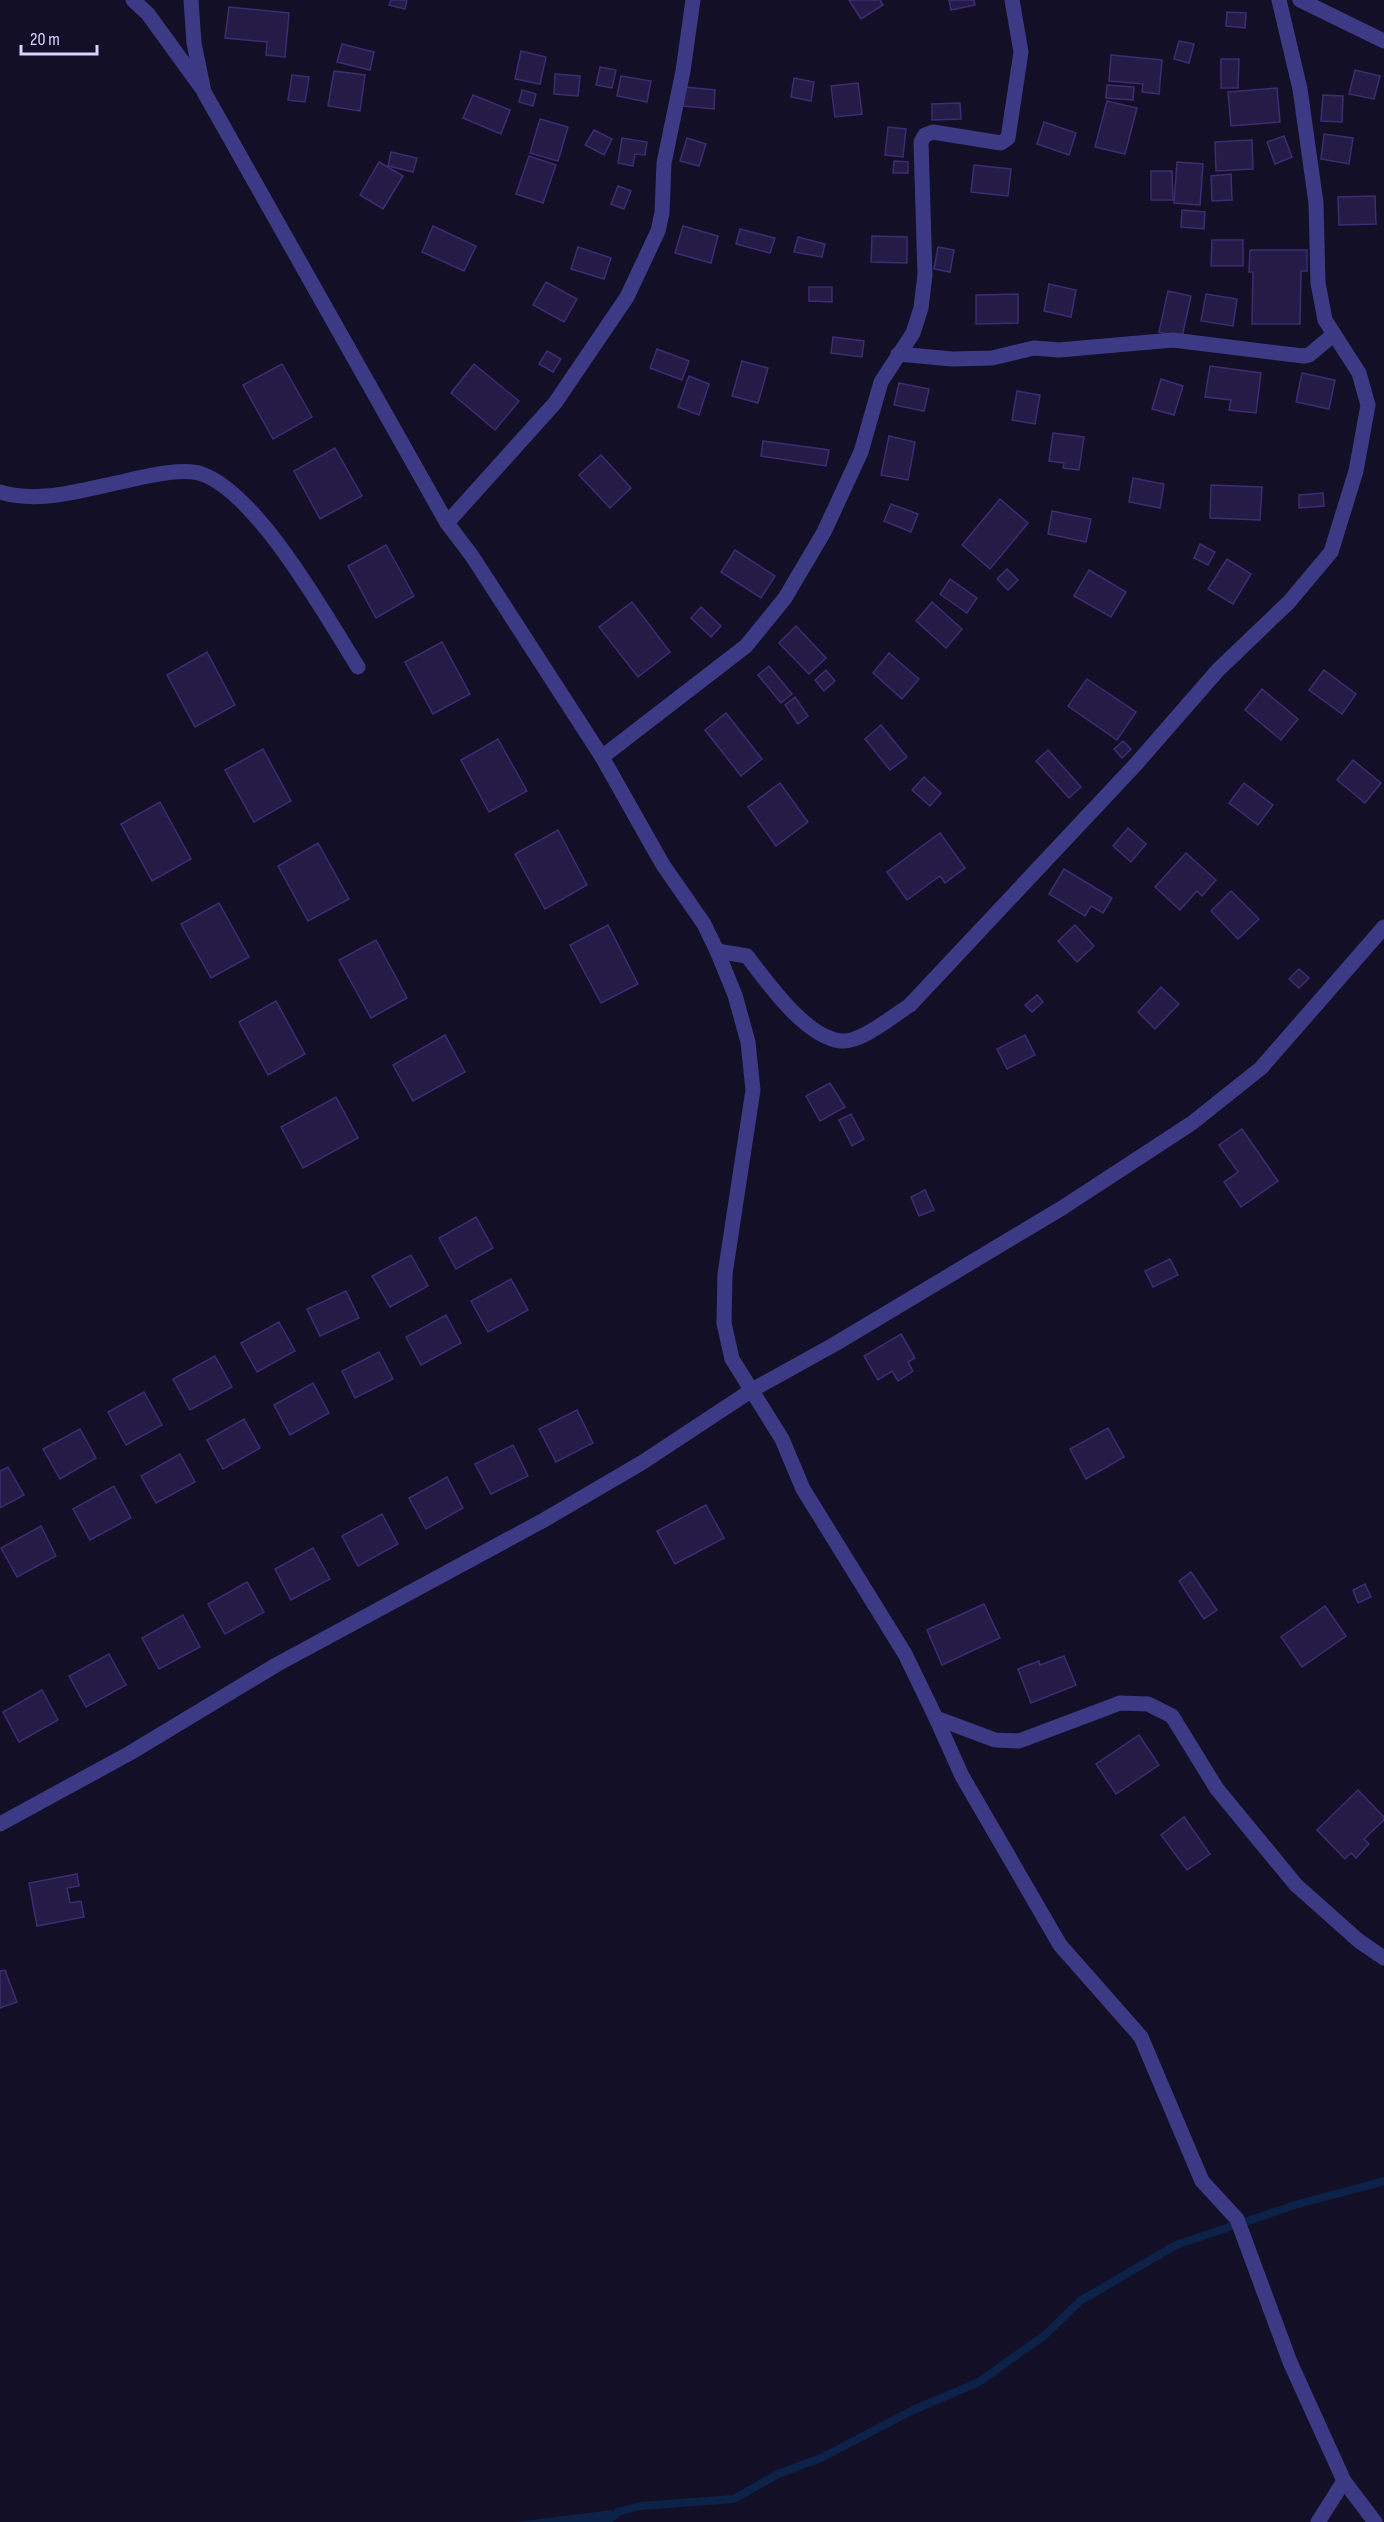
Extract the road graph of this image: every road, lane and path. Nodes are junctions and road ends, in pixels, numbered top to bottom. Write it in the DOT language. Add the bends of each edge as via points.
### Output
graph roads {
  1 [pos="133,0"];
  2 [pos="191,0"];
  3 [pos="693,0"];
  4 [pos="1012,0"];
  5 [pos="1279,0"];
  6 [pos="1300,0"];
  7 [pos="1384,41"];
  8 [pos="204,92"];
  9 [pos="1332,335"];
  10 [pos="898,354"];
  11 [pos="0,492"];
  12 [pos="447,523"];
  13 [pos="358,667"];
  14 [pos="602,757"];
  15 [pos="1384,927"];
  16 [pos="717,951"];
  17 [pos="752,1390"];
  18 [pos="936,1718"];
  19 [pos="0,1824"];
  20 [pos="1384,1958"];
  21 [pos="1344,2481"];
  22 [pos="1318,2522"];
  23 [pos="1375,2522"];
  1 -- 8 [label="street" via="148,14"];
  2 -- 8 [label="street" via="194,43"];
  3 -- 12 [label="street" via="664,163 658,231 627,297 555,403"];
  4 -- 10 [label="street" via="1021,52 1005,142 933,132 921,142 925,275 913,333"];
  5 -- 9 [label="street" via="1300,89 1316,203 1318,283"];
  6 -- 7 [label="street"];
  8 -- 12 [label="street"];
  9 -- 10 [label="street" via="1303,356 1173,340 1059,350 1034,348 992,358"];
  9 -- 16 [label="street" via="1359,373 1368,405 1356,471 1331,552 1289,602 1218,670 1137,763 910,1005 864,1035 843,1042 815,1032 747,956"];
  10 -- 14 [label="street" via="881,382 861,452 824,532 785,598 746,646"];
  11 -- 13 [label="street" via="13,496 60,495 170,473 201,474 232,490 268,533"];
  12 -- 14 [label="street"];
  14 -- 16 [label="street"];
  15 -- 17 [label="street" via="1261,1068 1192,1123 1062,1208"];
  16 -- 17 [label="street" via="735,994 748,1042 753,1090 725,1274 724,1323 732,1359"];
  17 -- 18 [label="street" via="782,1439 803,1489 905,1654"];
  17 -- 19 [label="street" via="643,1462 544,1520 276,1665 130,1753"];
  18 -- 20 [label="street" via="995,1740 1019,1741 1120,1703 1148,1704 1172,1716 1217,1789 1296,1886"];
  18 -- 21 [label="street" via="962,1776 1060,1945 1141,2037 1202,2181 1237,2219 1290,2362"];
  21 -- 22 [label="street"];
  21 -- 23 [label="street"];
}
